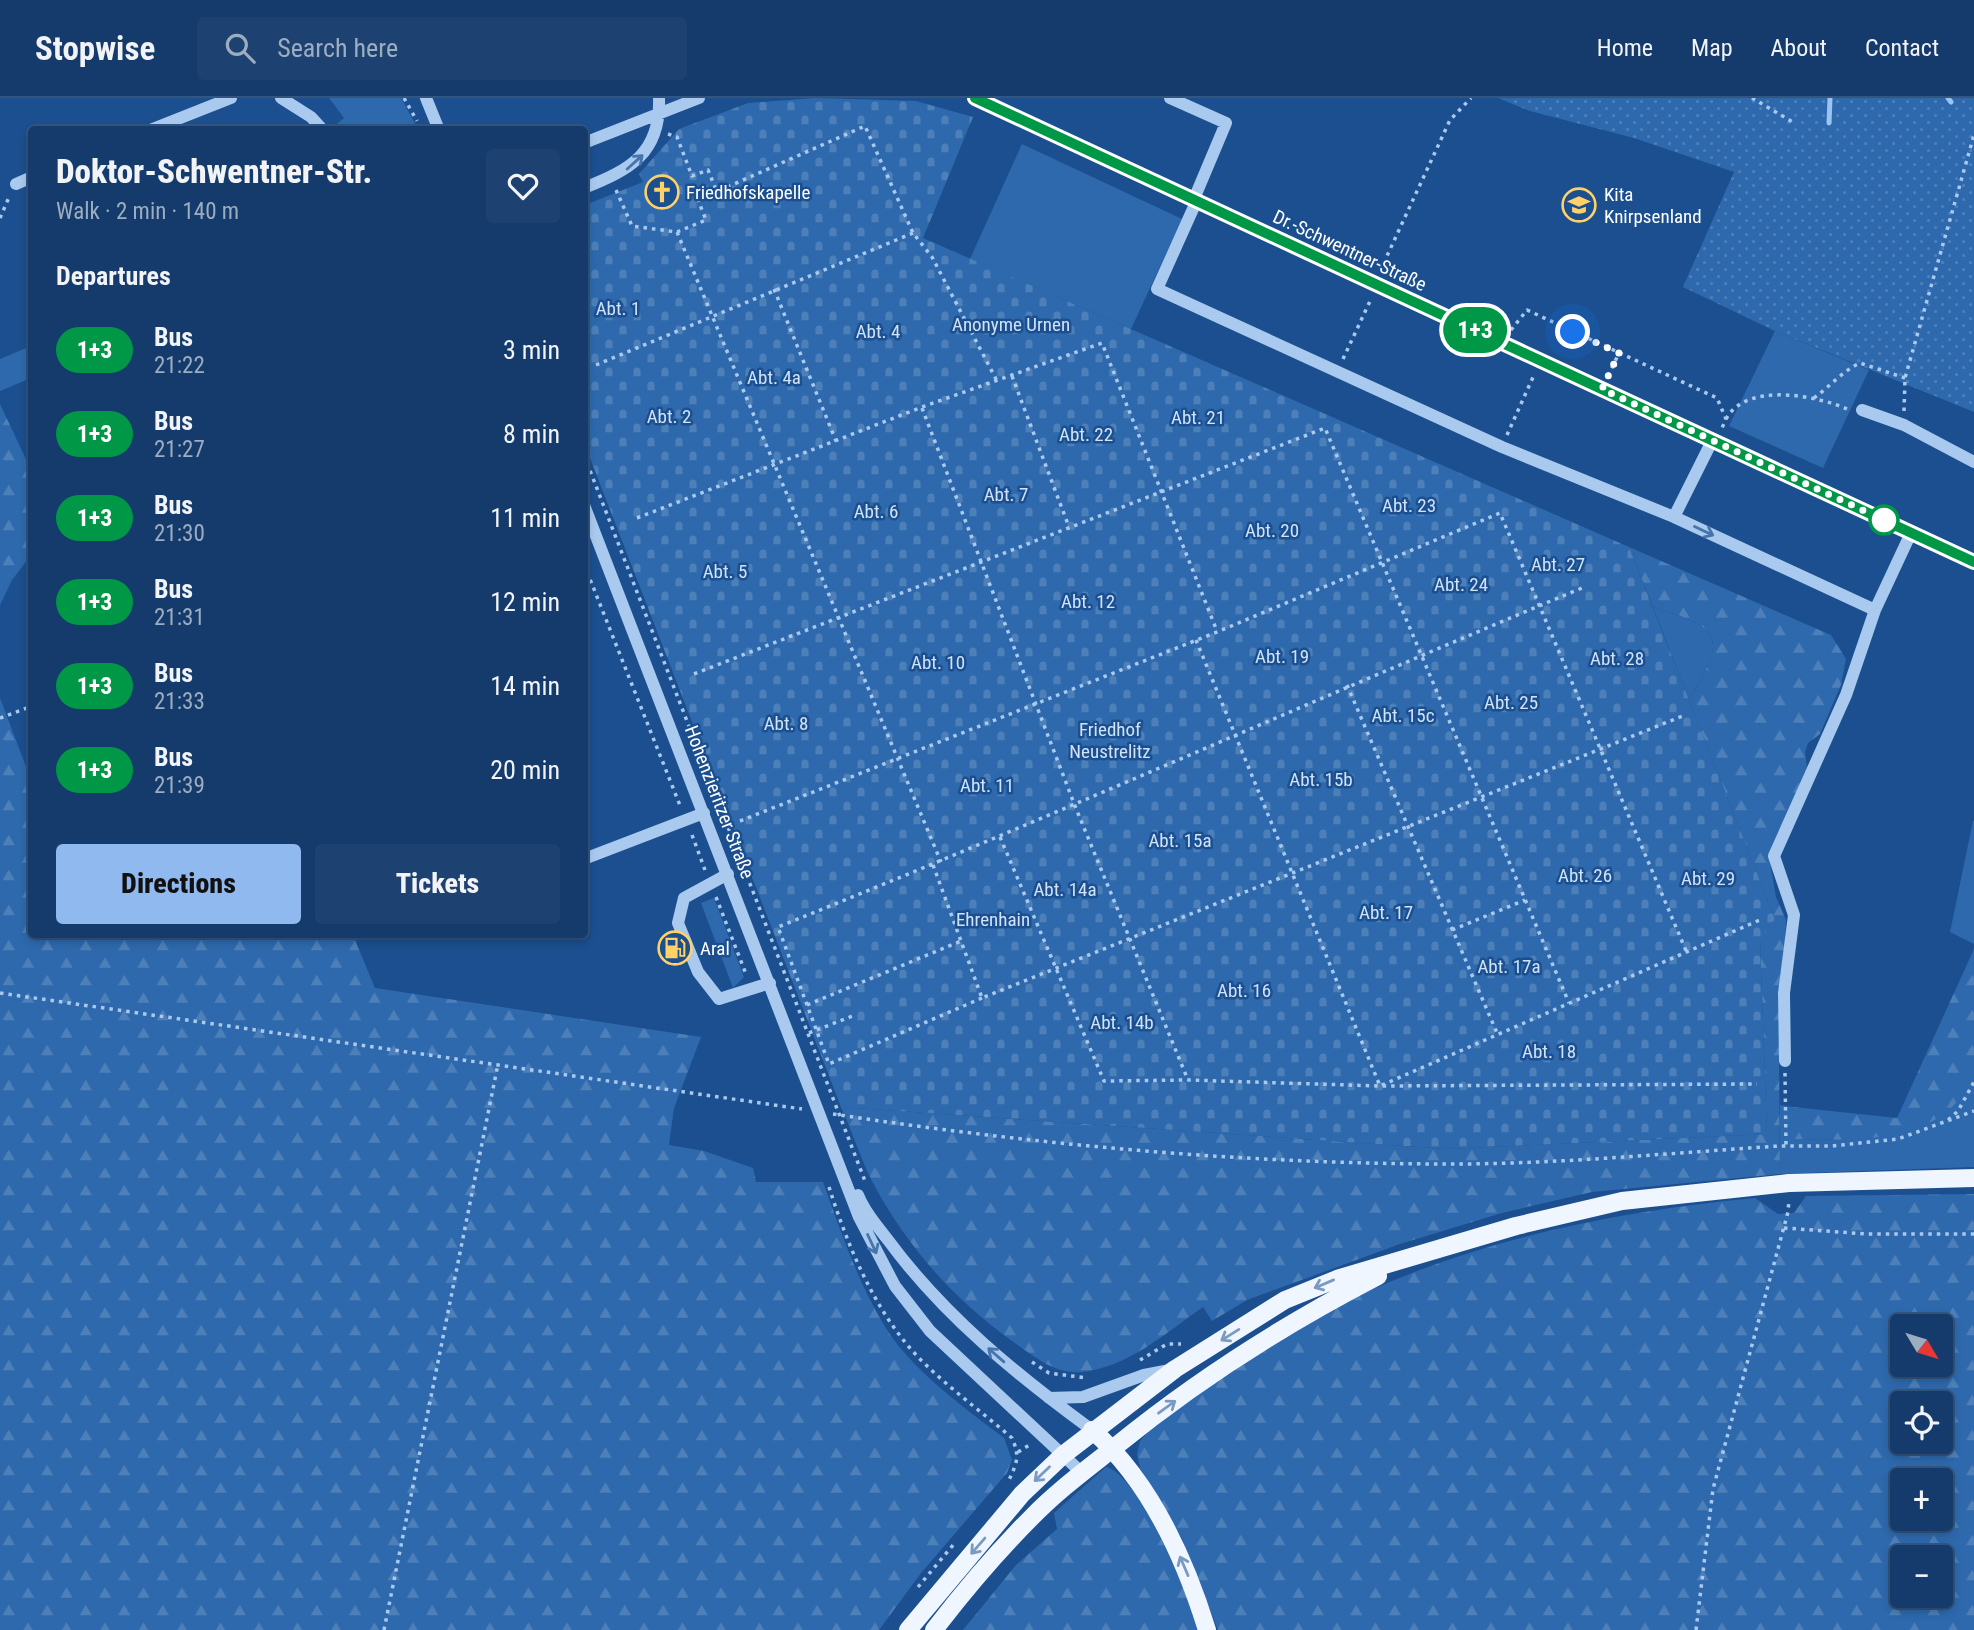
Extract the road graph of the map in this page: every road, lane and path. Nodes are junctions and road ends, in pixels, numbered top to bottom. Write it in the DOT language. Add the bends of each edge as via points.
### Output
graph roads {
  1 [pos="231,98"];
  2 [pos="281,98"];
  3 [pos="404,98"];
  4 [pos="426,98"];
  5 [pos="659,98"];
  6 [pos="699,98"];
  7 [pos="975,98"];
  8 [pos="1170,98"];
  9 [pos="1471,98"];
  10 [pos="1752,98"];
  11 [pos="660,112"];
  12 [pos="1797,124"];
  13 [pos="160,126"];
  14 [pos="319,126"];
  15 [pos="419,126"];
  16 [pos="437,126"];
  17 [pos="656,131"];
  18 [pos="1974,135"];
  19 [pos="588,141"];
  20 [pos="611,177"];
  21 [pos="28,179"];
  22 [pos="16,184"];
  23 [pos="588,186"];
  24 [pos="717,192"];
  25 [pos="1195,200"];
  26 [pos="0,218"];
  27 [pos="677,232"];
  28 [pos="913,233"];
  29 [pos="1376,284"];
  30 [pos="774,289"];
  31 [pos="712,316"];
  32 [pos="1511,330"];
  33 [pos="1619,353"];
  34 [pos="1541,361"];
  35 [pos="596,365"];
  36 [pos="1337,372"];
  37 [pos="1012,376"];
  38 [pos="1905,378"];
  39 [pos="997,381"];
  40 [pos="1602,389"];
  41 [pos="1814,398"];
  42 [pos="922,407"];
  43 [pos="1862,410"];
  44 [pos="1726,419"];
  45 [pos="1904,425"];
  46 [pos="1722,428"];
  47 [pos="836,441"];
  48 [pos="1712,442"];
  49 [pos="1502,447"];
  50 [pos="1974,463"];
  51 [pos="588,465"];
  52 [pos="774,465"];
  53 [pos="1161,491"];
  54 [pos="588,515"];
  55 [pos="1674,517"];
  56 [pos="637,518"];
  57 [pos="1069,527"];
  58 [pos="1911,533"];
  59 [pos="1973,559"];
  60 [pos="981,561"];
  61 [pos="1382,562"];
  62 [pos="1582,589"];
  63 [pos="1539,606"];
  64 [pos="1875,610"];
  65 [pos="838,617"];
  66 [pos="1217,632"];
  67 [pos="1196,640"];
  68 [pos="1421,655"];
  69 [pos="694,674"];
  70 [pos="1348,685"];
  71 [pos="1036,704"];
  72 [pos="28,708"];
  73 [pos="1685,715"];
  74 [pos="0,719"];
  75 [pos="1235,733"];
  76 [pos="1600,749"];
  77 [pos="898,758"];
  78 [pos="1481,796"];
  79 [pos="1075,806"];
  80 [pos="704,813"];
  81 [pos="740,821"];
  82 [pos="1408,826"];
  83 [pos="1000,837"];
  84 [pos="588,857"];
  85 [pos="941,862"];
  86 [pos="933,865"];
  87 [pos="1292,873"];
  88 [pos="728,874"];
  89 [pos="1525,900"];
  90 [pos="1762,919"];
  91 [pos="1452,930"];
  92 [pos="1129,938"];
  93 [pos="961,942"];
  94 [pos="1687,953"];
  95 [pos="1056,968"];
  96 [pos="770,983"];
  97 [pos="0,993"];
  98 [pos="982,998"];
  99 [pos="1569,1003"];
  100 [pos="807,1005"];
  101 [pos="855,1016"];
  102 [pos="816,1031"];
  103 [pos="1497,1033"];
  104 [pos="809,1034"];
  105 [pos="1785,1061"];
  106 [pos="498,1064"];
  107 [pos="1188,1080"];
  108 [pos="1974,1082"];
  109 [pos="1757,1083"];
  110 [pos="1380,1086"];
  111 [pos="1974,1111"];
  112 [pos="821,1112"];
  113 [pos="840,1115"];
  114 [pos="1942,1125"];
  115 [pos="1786,1146"];
  116 [pos="1974,1178"];
  117 [pos="871,1190"];
  118 [pos="1788,1212"];
  119 [pos="1784,1228"];
  120 [pos="1974,1234"];
  121 [pos="1412,1258"];
  122 [pos="1027,1359"];
  123 [pos="1175,1369"];
  124 [pos="1083,1379"];
  125 [pos="1049,1398"];
  126 [pos="1092,1430"];
  127 [pos="1113,1448"];
  128 [pos="1063,1455"];
  129 [pos="1081,1472"];
  130 [pos="384,1630"];
  131 [pos="908,1630"];
  132 [pos="934,1630"];
  133 [pos="1207,1630"];
  134 [pos="1696,1630"];
  1 -- 13 [label="street"];
  2 -- 14 [label="street"];
  3 -- 15 [label="path"];
  4 -- 16 [label="street"];
  5 -- 11 [label="street"];
  6 -- 11 [label="street"];
  7 -- 25 [label="street, Dr.-Schwentner-Straße"];
  8 -- 25 [label="street" via="1226,123"];
  9 -- 29 [label="path" via="1450,120"];
  10 -- 12 [label="path"];
  11 -- 17 [label="street"];
  11 -- 19 [label="street"];
  20 -- 17 [label="street, one-way" via="634,165"];
  17 -- 24 [label="path" via="677,137 691,177 708,170"];
  18 -- 38 [label="path"];
  20 -- 23 [label="street"];
  20 -- 27 [label="path" via="632,226"];
  21 -- 22 [label="street"];
  22 -- 26 [label="path"];
  24 -- 27 [label="path" via="698,200 706,219"];
  24 -- 28 [label="path" via="864,126"];
  25 -- 29 [label="street, Dr.-Schwentner-Straße"];
  25 -- 36 [label="street" via="1157,289"];
  27 -- 31 [label="path"];
  28 -- 30 [label="path"];
  28 -- 39 [label="path" via="932,257"];
  29 -- 34 [label="street, Dr.-Schwentner-Straße"];
  29 -- 36 [label="path"];
  30 -- 31 [label="path"];
  30 -- 47 [label="path"];
  31 -- 35 [label="path"];
  31 -- 52 [label="path"];
  32 -- 33 [label="path" via="1527,310"];
  33 -- 40 [label="path"];
  33 -- 44 [label="path" via="1717,398"];
  34 -- 40 [label="street, Dr.-Schwentner-Straße"];
  34 -- 49 [label="path"];
  36 -- 49 [label="street"];
  37 -- 39 [label="path"];
  37 -- 53 [label="path" via="1102,343"];
  37 -- 57 [label="path"];
  38 -- 41 [label="path" via="1860,363"];
  38 -- 45 [label="path"];
  39 -- 42 [label="path"];
  40 -- 48 [label="street, Dr.-Schwentner-Straße"];
  41 -- 43 [label="path" via="1853,412"];
  41 -- 44 [label="path" via="1751,400 1733,407"];
  42 -- 47 [label="path"];
  42 -- 60 [label="path"];
  43 -- 45 [label="street"];
  44 -- 46 [label="path"];
  45 -- 50 [label="street"];
  47 -- 52 [label="path"];
  48 -- 55 [label="street"];
  48 -- 58 [label="street, Dr.-Schwentner-Straße"];
  49 -- 55 [label="street"];
  51 -- 104 [label="path"];
  52 -- 56 [label="path"];
  52 -- 65 [label="path"];
  53 -- 57 [label="path"];
  53 -- 61 [label="path" via="1325,428"];
  53 -- 66 [label="path"];
  54 -- 80 [label="street, Hohenzieritzer Straße"];
  55 -- 64 [label="street, one-way"];
  57 -- 60 [label="path"];
  58 -- 59 [label="street, Dr.-Schwentner-Straße"];
  58 -- 64 [label="street"];
  60 -- 65 [label="path"];
  60 -- 71 [label="path"];
  61 -- 63 [label="path" via="1500,513"];
  61 -- 66 [label="path"];
  61 -- 68 [label="path"];
  62 -- 63 [label="path"];
  63 -- 68 [label="path"];
  63 -- 76 [label="path"];
  64 -- 105 [label="street" via="1846,695 1774,856 1794,915 1784,993"];
  65 -- 69 [label="path"];
  65 -- 77 [label="path"];
  66 -- 67 [label="path"];
  67 -- 71 [label="path"];
  67 -- 75 [label="path"];
  68 -- 70 [label="path"];
  68 -- 78 [label="path"];
  70 -- 75 [label="path"];
  70 -- 82 [label="path"];
  71 -- 77 [label="path"];
  71 -- 79 [label="path"];
  72 -- 74 [label="path"];
  73 -- 76 [label="path"];
  75 -- 79 [label="path"];
  75 -- 87 [label="path"];
  76 -- 78 [label="path"];
  76 -- 94 [label="path"];
  77 -- 81 [label="path"];
  77 -- 85 [label="path"];
  78 -- 82 [label="path"];
  78 -- 89 [label="path"];
  79 -- 83 [label="path"];
  79 -- 92 [label="path"];
  80 -- 84 [label="street"];
  80 -- 88 [label="street, Hohenzieritzer Straße"];
  82 -- 87 [label="path"];
  82 -- 91 [label="path"];
  83 -- 85 [label="path"];
  83 -- 95 [label="path"];
  85 -- 86 [label="path"];
  86 -- 93 [label="path"];
  86 -- 100 [label="path" via="778,927"];
  87 -- 92 [label="path"];
  87 -- 110 [label="path"];
  88 -- 96 [label="street, Hohenzieritzer Straße"];
  88 -- 96 [label="street" via="684,898 678,923 698,972 719,999"];
  89 -- 91 [label="path"];
  89 -- 99 [label="path"];
  90 -- 94 [label="path"];
  91 -- 103 [label="path"];
  92 -- 95 [label="path"];
  92 -- 107 [label="path"];
  93 -- 98 [label="path"];
  93 -- 100 [label="path"];
  94 -- 99 [label="path"];
  95 -- 98 [label="path"];
  95 -- 107 [label="path" via="1104,1081"];
  96 -- 112 [label="street, Hohenzieritzer Straße"];
  97 -- 106 [label="path"];
  98 -- 102 [label="path" via="829,1065"];
  99 -- 103 [label="path"];
  100 -- 102 [label="path"];
  101 -- 102 [label="path"];
  102 -- 104 [label="path"];
  103 -- 110 [label="path"];
  104 -- 113 [label="path"];
  105 -- 115 [label="path"];
  106 -- 112 [label="path"];
  106 -- 130 [label="path"];
  107 -- 110 [label="path"];
  108 -- 114 [label="path" via="1958,1111"];
  109 -- 110 [label="path"];
  111 -- 114 [label="path"];
  112 -- 113 [label="path"];
  125 -- 112 [label="street, Hohenzieritzer Straße, one-way" via="940,1304 900,1256 862,1205"];
  112 -- 128 [label="street, Hohenzieritzer Straße, one-way" via="859,1217 895,1286 962,1364"];
  113 -- 115 [label="path" via="1051,1141 1343,1162 1453,1164"];
  113 -- 117 [label="path"];
  114 -- 115 [label="path" via="1898,1139"];
  116 -- 121 [label="main road" via="1789,1183 1622,1201 1516,1226"];
  118 -- 119 [label="path"];
  119 -- 120 [label="path"];
  119 -- 134 [label="path" via="1713,1489"];
  121 -- 123 [label="main road, one-way" via="1337,1279 1285,1300"];
  127 -- 121 [label="main road, one-way" via="1222,1366 1314,1309"];
  122 -- 124 [label="path" via="1049,1373"];
  123 -- 125 [label="street" via="1083,1397"];
  123 -- 126 [label="main road"];
  125 -- 126 [label="street, Hohenzieritzer Straße"];
  126 -- 127 [label="main road"];
  126 -- 128 [label="main road"];
  127 -- 129 [label="main road"];
  133 -- 127 [label="main road, one-way" via="1180,1556"];
  128 -- 129 [label="street, Hohenzieritzer Straße"];
  128 -- 131 [label="main road, one-way" via="1023,1494"];
  129 -- 132 [label="main road" via="1031,1517"];
}
